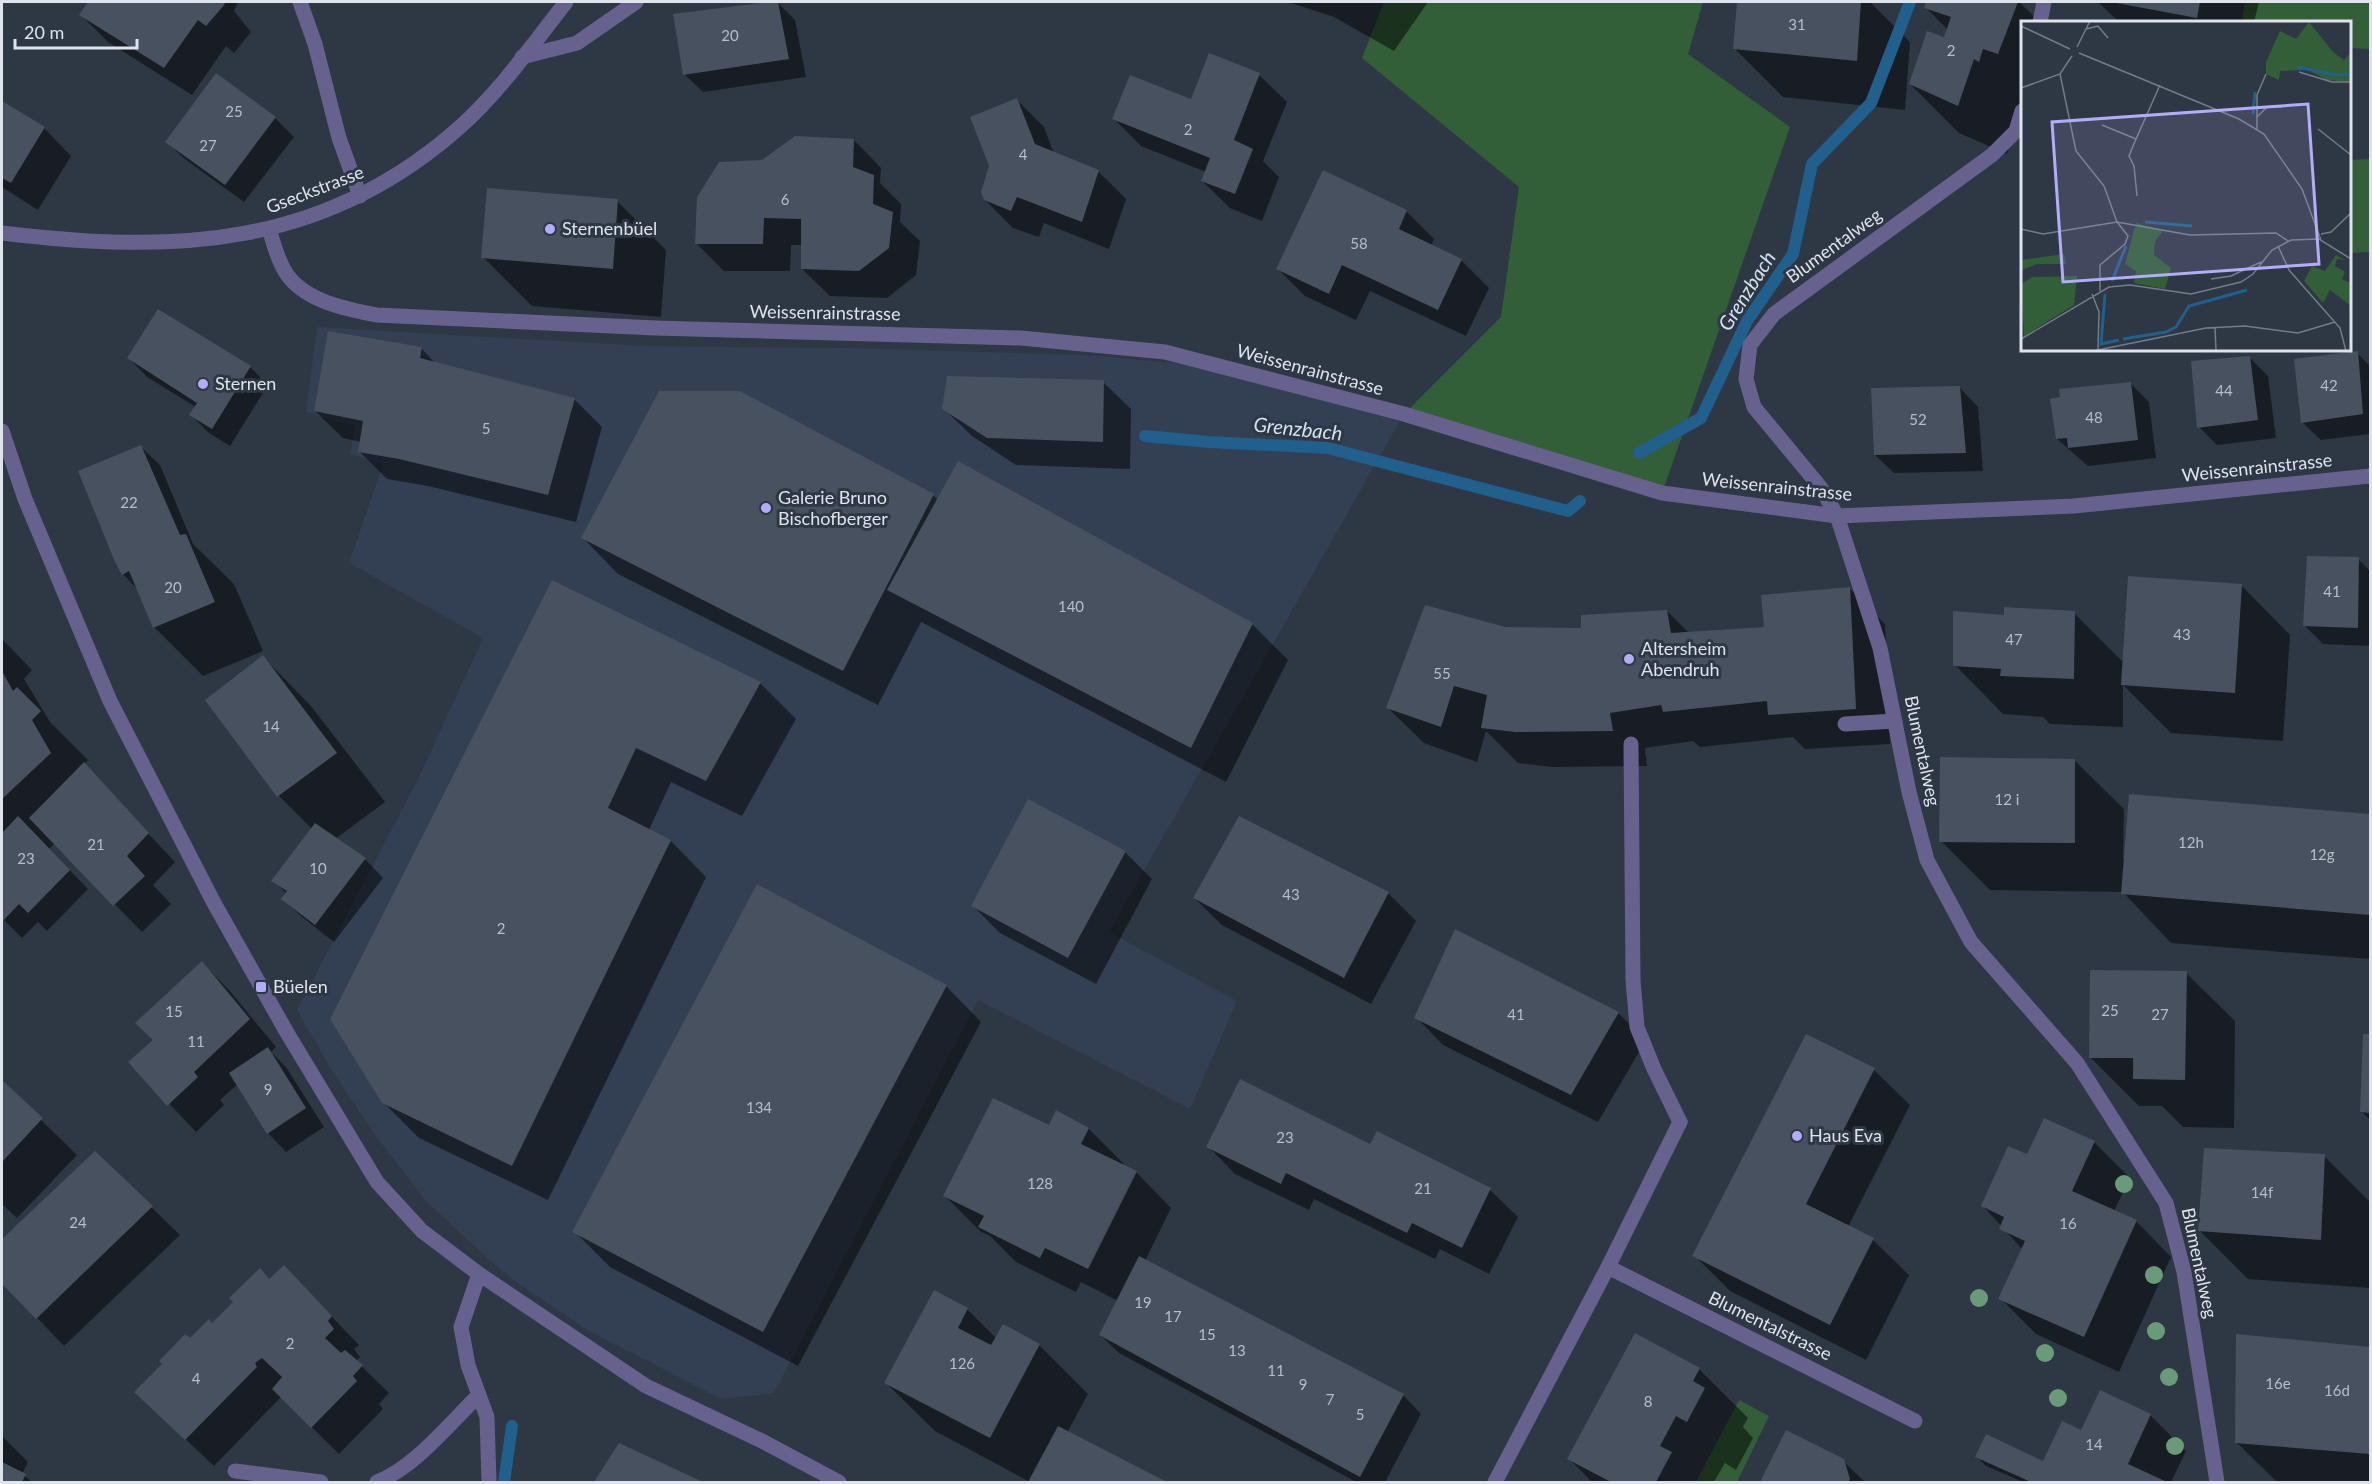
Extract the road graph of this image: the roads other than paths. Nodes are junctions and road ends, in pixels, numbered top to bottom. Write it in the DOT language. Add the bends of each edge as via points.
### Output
graph roads {
  1 [pos="300,2"];
  2 [pos="566,2"];
  3 [pos="636,2"];
  4 [pos="2044,2"];
  5 [pos="2040,21"];
  6 [pos="522,57"];
  7 [pos="2021,114"];
  8 [pos="360,196"];
  9 [pos="268,229"];
  10 [pos="2,233"];
  11 [pos="2,431"];
  12 [pos="2370,476"];
  13 [pos="1837,516"];
  14 [pos="1895,721"];
  15 [pos="1845,724"];
  16 [pos="1631,744"];
  17 [pos="1608,1267"];
  18 [pos="479,1274"];
  19 [pos="479,1395"];
  20 [pos="1915,1421"];
  21 [pos="235,1471"];
  22 [pos="321,1482"];
  23 [pos="377,1482"];
  24 [pos="489,1482"];
  25 [pos="839,1482"];
  26 [pos="1495,1482"];
  27 [pos="2217,1482"];
  1 -- 8 [label="street"];
  2 -- 6 [label="street, Gseckstrasse"];
  3 -- 6 [label="street" via="577,43"];
  4 -- 5 [label="street"];
  6 -- 8 [label="street, Gseckstrasse" via="462,125 399,175"];
  7 -- 13 [label="street, Blumentalweg" via="2016,131 1992,155 1774,314 1750,345 1746,379 1754,407 1821,488"];
  8 -- 9 [label="street, Gseckstrasse"];
  9 -- 10 [label="street, Gseckstrasse" via="168,243"];
  9 -- 13 [label="street, Weissenrainstrasse" via="287,275 302,289 327,302 377,315 655,328 1021,338 1165,352 1404,414 1662,494"];
  11 -- 18 [label="street" via="25,499 110,701 214,903 286,1031 377,1182 422,1231"];
  12 -- 13 [label="street, Weissenrainstrasse" via="2074,506"];
  13 -- 14 [label="street, Blumentalweg" via="1880,648"];
  14 -- 15 [label="street"];
  14 -- 27 [label="street, Blumentalweg" via="1927,860 1971,942 2077,1063 2166,1203 2184,1272"];
  16 -- 17 [label="street" via="1633,980 1637,1027 1680,1122"];
  17 -- 20 [label="street, Blumentalstrasse"];
  17 -- 26 [label="street"];
  18 -- 19 [label="street" via="461,1327"];
  18 -- 25 [label="street" via="646,1386"];
  19 -- 23 [label="street" via="415,1458 396,1474"];
  19 -- 24 [label="street" via="487,1417"];
  21 -- 22 [label="street"];
}
